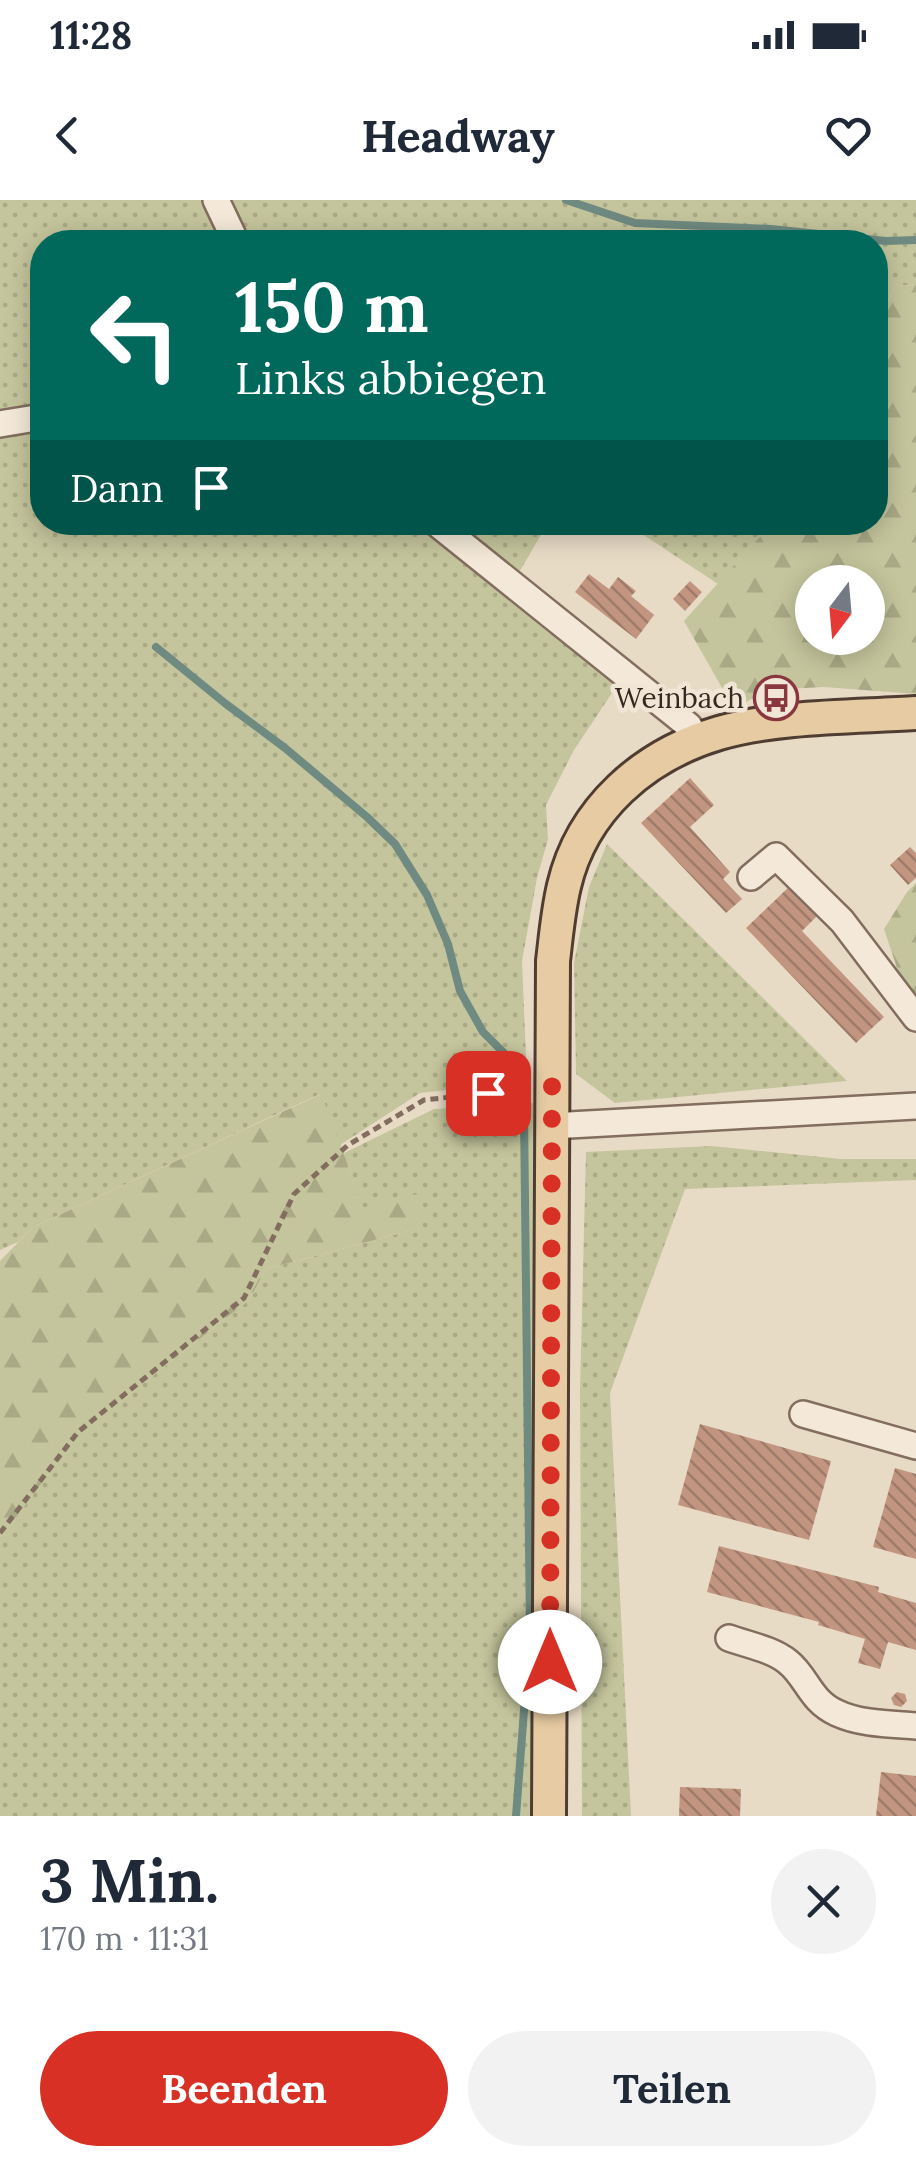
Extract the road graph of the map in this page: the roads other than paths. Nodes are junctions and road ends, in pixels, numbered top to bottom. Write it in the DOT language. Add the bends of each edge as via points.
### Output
graph roads {
  1 [pos="216,200"];
  2 [pos="230,230"];
  3 [pos="30,420"];
  4 [pos="0,424"];
  5 [pos="451,535"];
  6 [pos="916,713"];
  7 [pos="695,742"];
  8 [pos="751,877"];
  9 [pos="916,1018"];
  10 [pos="916,1106"];
  11 [pos="551,1126"];
  12 [pos="803,1414"];
  13 [pos="916,1446"];
  14 [pos="729,1638"];
  15 [pos="916,1726"];
  16 [pos="549,1816"];
  1 -- 2 [label="street"];
  3 -- 4 [label="street"];
  5 -- 7 [label="street" via="689,726"];
  6 -- 7 [label="main road" via="756,726"];
  7 -- 11 [label="main road" via="632,776 596,816 572,860 553,961"];
  8 -- 9 [label="street" via="776,856 842,921"];
  10 -- 11 [label="street"];
  11 -- 16 [label="main road"];
  12 -- 13 [label="street"];
  14 -- 15 [label="street" via="792,1664 822,1705 840,1715"];
}
